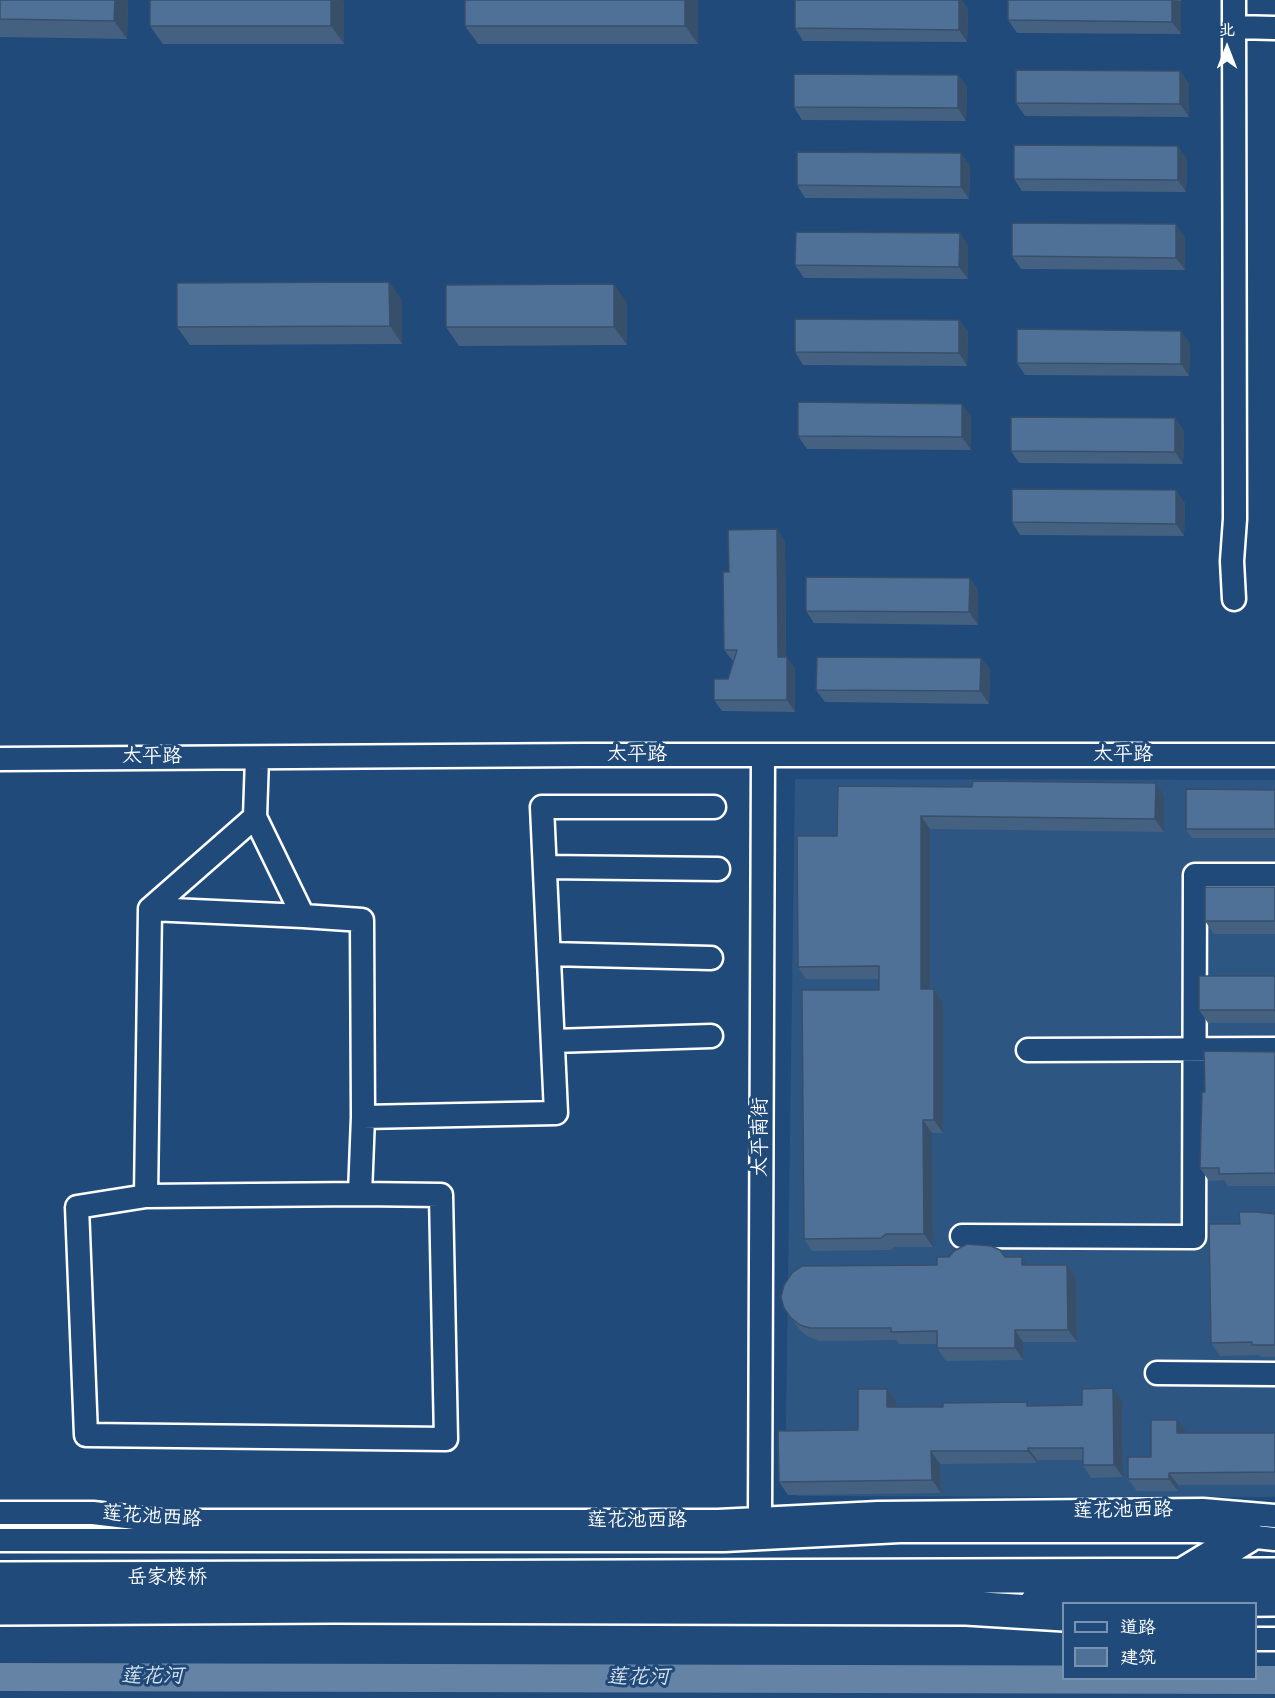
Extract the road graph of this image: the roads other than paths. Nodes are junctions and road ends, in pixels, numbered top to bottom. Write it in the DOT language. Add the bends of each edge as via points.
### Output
graph roads {
  1 [pos="1234,0"];
  2 [pos="1234,27"];
  3 [pos="1275,28"];
  4 [pos="1234,599"];
  5 [pos="763,755"];
  6 [pos="1275,755"];
  7 [pos="257,758"];
  8 [pos="0,759"];
  9 [pos="714,807"];
  10 [pos="255,817"];
  11 [pos="545,867"];
  12 [pos="718,869"];
  13 [pos="1275,875"];
  14 [pos="150,909"];
  15 [pos="303,916"];
  16 [pos="549,954"];
  17 [pos="711,958"];
  18 [pos="711,1036"];
  19 [pos="553,1041"];
  20 [pos="1194,1049"];
  21 [pos="1275,1049"];
  22 [pos="1028,1050"];
  23 [pos="363,1117"];
  24 [pos="360,1194"];
  25 [pos="146,1196"];
  26 [pos="962,1236"];
  27 [pos="1157,1373"];
  28 [pos="1275,1374"];
  29 [pos="0,1513"];
  30 [pos="1275,1515"];
  31 [pos="760,1518"];
  32 [pos="1256,1529"];
  33 [pos="0,1540"];
  34 [pos="1183,1575"];
  35 [pos="1275,1575"];
  36 [pos="0,1579"];
  37 [pos="335,1592"];
  38 [pos="1275,1599"];
  39 [pos="0,1608"];
  40 [pos="966,1608"];
  41 [pos="1062,1614"];
  42 [pos="1275,1619"];
  43 [pos="1257,1621"];
  44 [pos="1062,1626"];
  45 [pos="1257,1639"];
  46 [pos="1275,1639"];
  1 -- 2 [label="street"];
  2 -- 3 [label="street"];
  2 -- 4 [label="street"];
  5 -- 6 [label="street, 太平路"];
  5 -- 7 [label="street, 太平路"];
  5 -- 31 [label="street, 太平南街"];
  7 -- 8 [label="street, 太平路"];
  7 -- 10 [label="street"];
  9 -- 11 [label="street" via="542,807"];
  10 -- 14 [label="street"];
  10 -- 15 [label="street"];
  11 -- 12 [label="street"];
  11 -- 16 [label="street"];
  13 -- 20 [label="street" via="1195,875"];
  14 -- 15 [label="street"];
  14 -- 25 [label="street"];
  15 -- 23 [label="street" via="362,920"];
  16 -- 17 [label="street"];
  16 -- 19 [label="street"];
  18 -- 19 [label="street"];
  19 -- 23 [label="street" via="556,1113"];
  20 -- 21 [label="street"];
  20 -- 22 [label="street"];
  20 -- 26 [label="street" via="1194,1237"];
  23 -- 24 [label="street"];
  24 -- 25 [label="street"];
  24 -- 25 [label="street" via="441,1195 446,1439 86,1435 77,1207"];
  27 -- 28 [label="street"];
  29 -- 31 [label="street, 莲花池西路" via="93,1513 160,1521"];
  30 -- 32 [label="street, 莲花池西路"];
  31 -- 32 [label="street, 莲花池西路" via="1203,1510"];
  32 -- 33 [label="street, 莲花池西路" via="900,1531 712,1540"];
  32 -- 34 [label="highway"];
  34 -- 35 [label="highway"];
  34 -- 37 [label="highway"];
  36 -- 37 [label="highway, 岳家楼桥"];
  37 -- 39 [label="highway, 岳家楼桥"];
  37 -- 40 [label="highway"];
  38 -- 40 [label="highway" via="1064,1601"];
  40 -- 41 [label="highway"];
  40 -- 44 [label="street"];
  42 -- 43 [label="highway"];
  45 -- 46 [label="street"];
}
